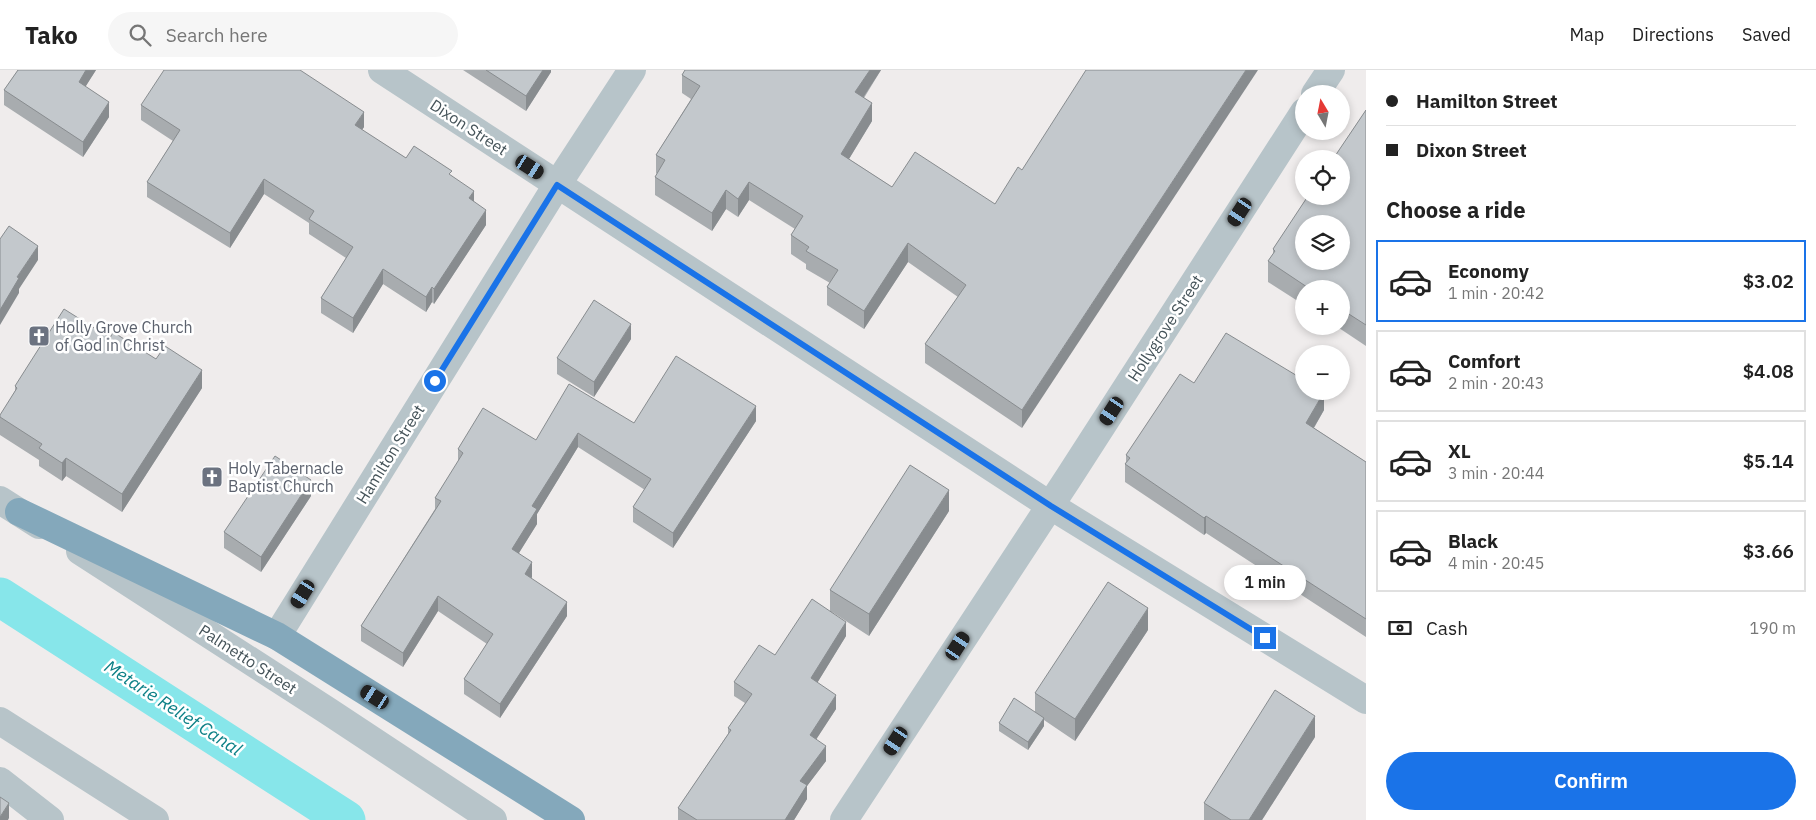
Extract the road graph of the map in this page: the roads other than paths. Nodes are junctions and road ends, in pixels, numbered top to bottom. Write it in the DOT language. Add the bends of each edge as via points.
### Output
graph roads {
  1 [pos="382,70"];
  2 [pos="632,70"];
  3 [pos="1330,70"];
  4 [pos="1321,85"];
  5 [pos="1295,126"];
  6 [pos="557,185"];
  7 [pos="9,506"];
  8 [pos="1051,506"];
  9 [pos="277,636"];
  10 [pos="1366,700"];
  11 [pos="0,721"];
  12 [pos="0,780"];
  13 [pos="50,820"];
  14 [pos="155,820"];
  15 [pos="493,820"];
  16 [pos="572,820"];
  17 [pos="844,820"];
  1 -- 6 [label="street, Dixon Street"];
  2 -- 6 [label="street, Hamilton Street"];
  3 -- 4 [label="street"];
  5 -- 8 [label="street, Hollygrove Street"];
  6 -- 8 [label="street, Dixon Street"];
  6 -- 9 [label="street, Hamilton Street"];
  7 -- 9 [label="highway"];
  7 -- 15 [label="street, Palmetto Street"];
  8 -- 10 [label="street, Dixon Street"];
  8 -- 17 [label="street, Hollygrove Street"];
  9 -- 16 [label="highway"];
  11 -- 14 [label="street"];
  12 -- 13 [label="street"];
}
